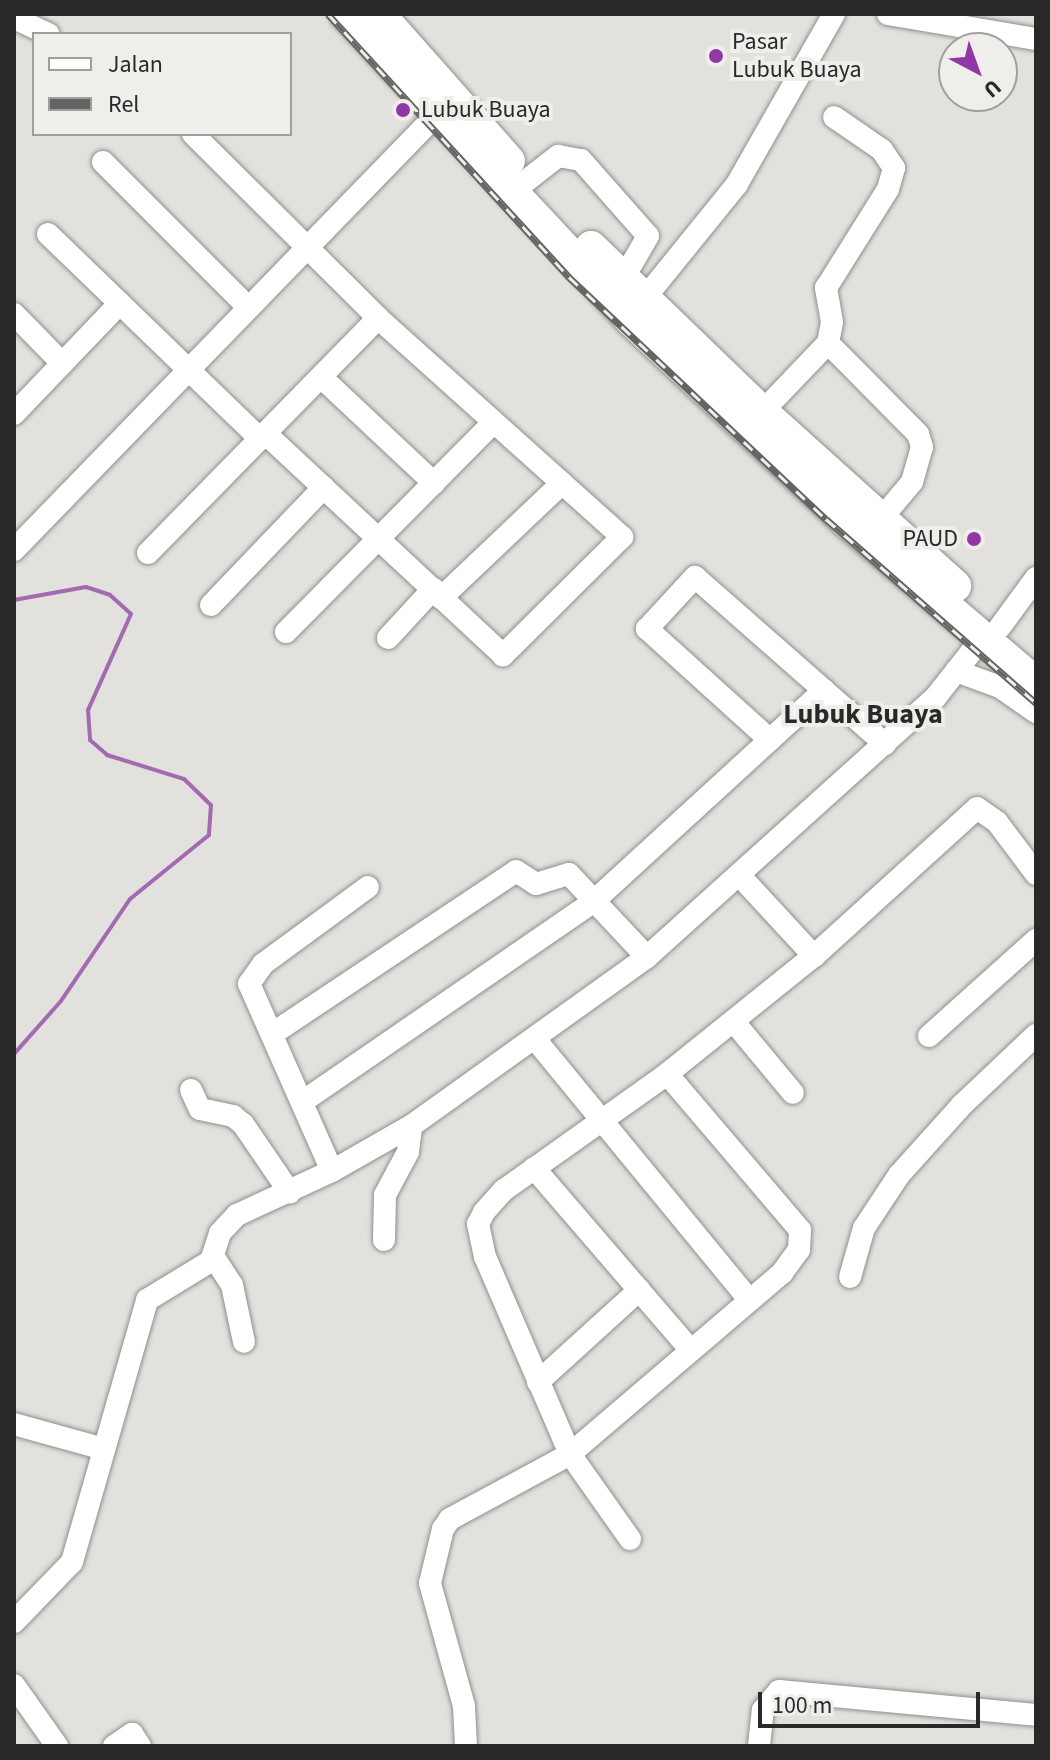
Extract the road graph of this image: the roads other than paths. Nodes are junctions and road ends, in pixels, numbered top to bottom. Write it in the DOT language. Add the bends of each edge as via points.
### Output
graph roads {
  1 [pos="346,14"];
  2 [pos="379,14"];
  3 [pos="834,14"];
  4 [pos="888,14"];
  5 [pos="14,18"];
  6 [pos="45,32"];
  7 [pos="1036,39"];
  8 [pos="436,115"];
  9 [pos="834,117"];
  10 [pos="195,136"];
  11 [pos="103,162"];
  12 [pos="526,181"];
  13 [pos="48,234"];
  14 [pos="306,248"];
  15 [pos="633,289"];
  16 [pos="120,303"];
  17 [pos="249,308"];
  18 [pos="14,314"];
  19 [pos="378,318"];
  20 [pos="828,343"];
  21 [pos="62,363"];
  22 [pos="189,372"];
  23 [pos="321,377"];
  24 [pos="762,412"];
  25 [pos="14,414"];
  26 [pos="492,424"];
  27 [pos="263,436"];
  28 [pos="434,483"];
  29 [pos="562,483"];
  30 [pos="324,487"];
  31 [pos="881,519"];
  32 [pos="379,539"];
  33 [pos="14,550"];
  34 [pos="148,553"];
  35 [pos="1036,578"];
  36 [pos="437,594"];
  37 [pos="211,605"];
  38 [pos="286,632"];
  39 [pos="991,632"];
  40 [pos="388,638"];
  41 [pos="1036,658"];
  42 [pos="956,671"];
  43 [pos="1036,683"];
  44 [pos="824,690"];
  45 [pos="1036,712"];
  46 [pos="770,740"];
  47 [pos="885,744"];
  48 [pos="1036,874"];
  49 [pos="741,877"];
  50 [pos="368,887"];
  51 [pos="594,901"];
  52 [pos="1036,940"];
  53 [pos="814,956"];
  54 [pos="647,957"];
  55 [pos="734,1022"];
  56 [pos="272,1034"];
  57 [pos="1036,1035"];
  58 [pos="929,1036"];
  59 [pos="535,1039"];
  60 [pos="667,1074"];
  61 [pos="191,1090"];
  62 [pos="793,1093"];
  63 [pos="302,1102"];
  64 [pos="601,1119"];
  65 [pos="411,1126"];
  66 [pos="534,1168"];
  67 [pos="332,1171"];
  68 [pos="290,1193"];
  69 [pos="384,1240"];
  70 [pos="213,1256"];
  71 [pos="850,1277"];
  72 [pos="639,1290"];
  73 [pos="748,1298"];
  74 [pos="244,1342"];
  75 [pos="689,1348"];
  76 [pos="538,1382"];
  77 [pos="14,1424"];
  78 [pos="104,1449"];
  79 [pos="570,1454"];
  80 [pos="630,1539"];
  81 [pos="14,1622"];
  82 [pos="14,1685"];
  83 [pos="1036,1715"];
  84 [pos="57,1746"];
  85 [pos="114,1746"];
  86 [pos="140,1746"];
  87 [pos="466,1746"];
  88 [pos="759,1746"];
  1 -- 8 [label="highway"];
  2 -- 12 [label="highway"];
  3 -- 15 [label="street" via="737,184"];
  4 -- 7 [label="street"];
  5 -- 6 [label="street"];
  8 -- 14 [label="street"];
  8 -- 39 [label="highway" via="629,318 846,521"];
  9 -- 20 [label="street" via="882,150 894,168 888,189 826,288 832,322"];
  10 -- 14 [label="street"];
  11 -- 17 [label="street"];
  12 -- 15 [label="highway"];
  12 -- 15 [label="street" via="558,156 581,160 648,236"];
  13 -- 16 [label="street"];
  14 -- 17 [label="street"];
  14 -- 19 [label="street"];
  15 -- 24 [label="highway"];
  16 -- 21 [label="street"];
  16 -- 22 [label="street"];
  17 -- 22 [label="street"];
  18 -- 21 [label="street"];
  19 -- 23 [label="street"];
  19 -- 26 [label="street"];
  20 -- 24 [label="street"];
  20 -- 31 [label="street" via="918,434 922,447 912,482"];
  21 -- 25 [label="street"];
  22 -- 27 [label="street"];
  22 -- 33 [label="street"];
  23 -- 27 [label="street"];
  23 -- 28 [label="street"];
  24 -- 31 [label="highway"];
  26 -- 28 [label="street"];
  26 -- 29 [label="street"];
  27 -- 30 [label="street"];
  27 -- 34 [label="street"];
  28 -- 32 [label="street"];
  29 -- 36 [label="street"];
  29 -- 36 [label="street" via="622,537 503,655"];
  30 -- 32 [label="street"];
  30 -- 37 [label="street"];
  31 -- 39 [label="highway"];
  32 -- 36 [label="street"];
  32 -- 38 [label="street"];
  35 -- 39 [label="street"];
  36 -- 40 [label="street"];
  39 -- 41 [label="highway"];
  39 -- 42 [label="street"];
  39 -- 43 [label="highway"];
  42 -- 45 [label="street" via="1000,687"];
  42 -- 47 [label="street"];
  44 -- 46 [label="street"];
  44 -- 46 [label="street" via="695,577 647,629"];
  44 -- 47 [label="street"];
  46 -- 51 [label="street"];
  47 -- 49 [label="street"];
  48 -- 53 [label="street" via="997,822 977,808"];
  49 -- 53 [label="street"];
  49 -- 54 [label="street"];
  50 -- 56 [label="street" via="253,975 251,990"];
  51 -- 54 [label="street"];
  51 -- 56 [label="street" via="569,874 536,884 516,871"];
  51 -- 63 [label="street"];
  52 -- 58 [label="street"];
  53 -- 55 [label="street"];
  54 -- 59 [label="street"];
  55 -- 60 [label="street"];
  55 -- 62 [label="street"];
  56 -- 63 [label="street"];
  57 -- 71 [label="street" via="899,1175 864,1228"];
  59 -- 64 [label="street"];
  59 -- 65 [label="street"];
  60 -- 64 [label="street"];
  60 -- 73 [label="street" via="803,1237 793,1260"];
  61 -- 68 [label="street" via="200,1109 233,1116 243,1124"];
  63 -- 67 [label="street"];
  64 -- 66 [label="street"];
  64 -- 73 [label="street"];
  65 -- 67 [label="street"];
  65 -- 69 [label="street" via="408,1152 385,1195"];
  66 -- 72 [label="street"];
  66 -- 76 [label="street" via="491,1202 478,1224 485,1257"];
  67 -- 68 [label="street"];
  68 -- 70 [label="street" via="237,1215 220,1233"];
  70 -- 74 [label="street" via="232,1285"];
  70 -- 78 [label="street" via="147,1300"];
  72 -- 75 [label="street"];
  72 -- 76 [label="street"];
  73 -- 75 [label="street"];
  75 -- 79 [label="street"];
  76 -- 79 [label="street"];
  77 -- 78 [label="street"];
  78 -- 81 [label="street" via="72,1562"];
  79 -- 80 [label="street"];
  79 -- 87 [label="street" via="450,1519 439,1535 430,1583 464,1706"];
  82 -- 84 [label="street"];
  83 -- 88 [label="street" via="779,1691 763,1710"];
  85 -- 86 [label="street" via="132,1734"];
}
